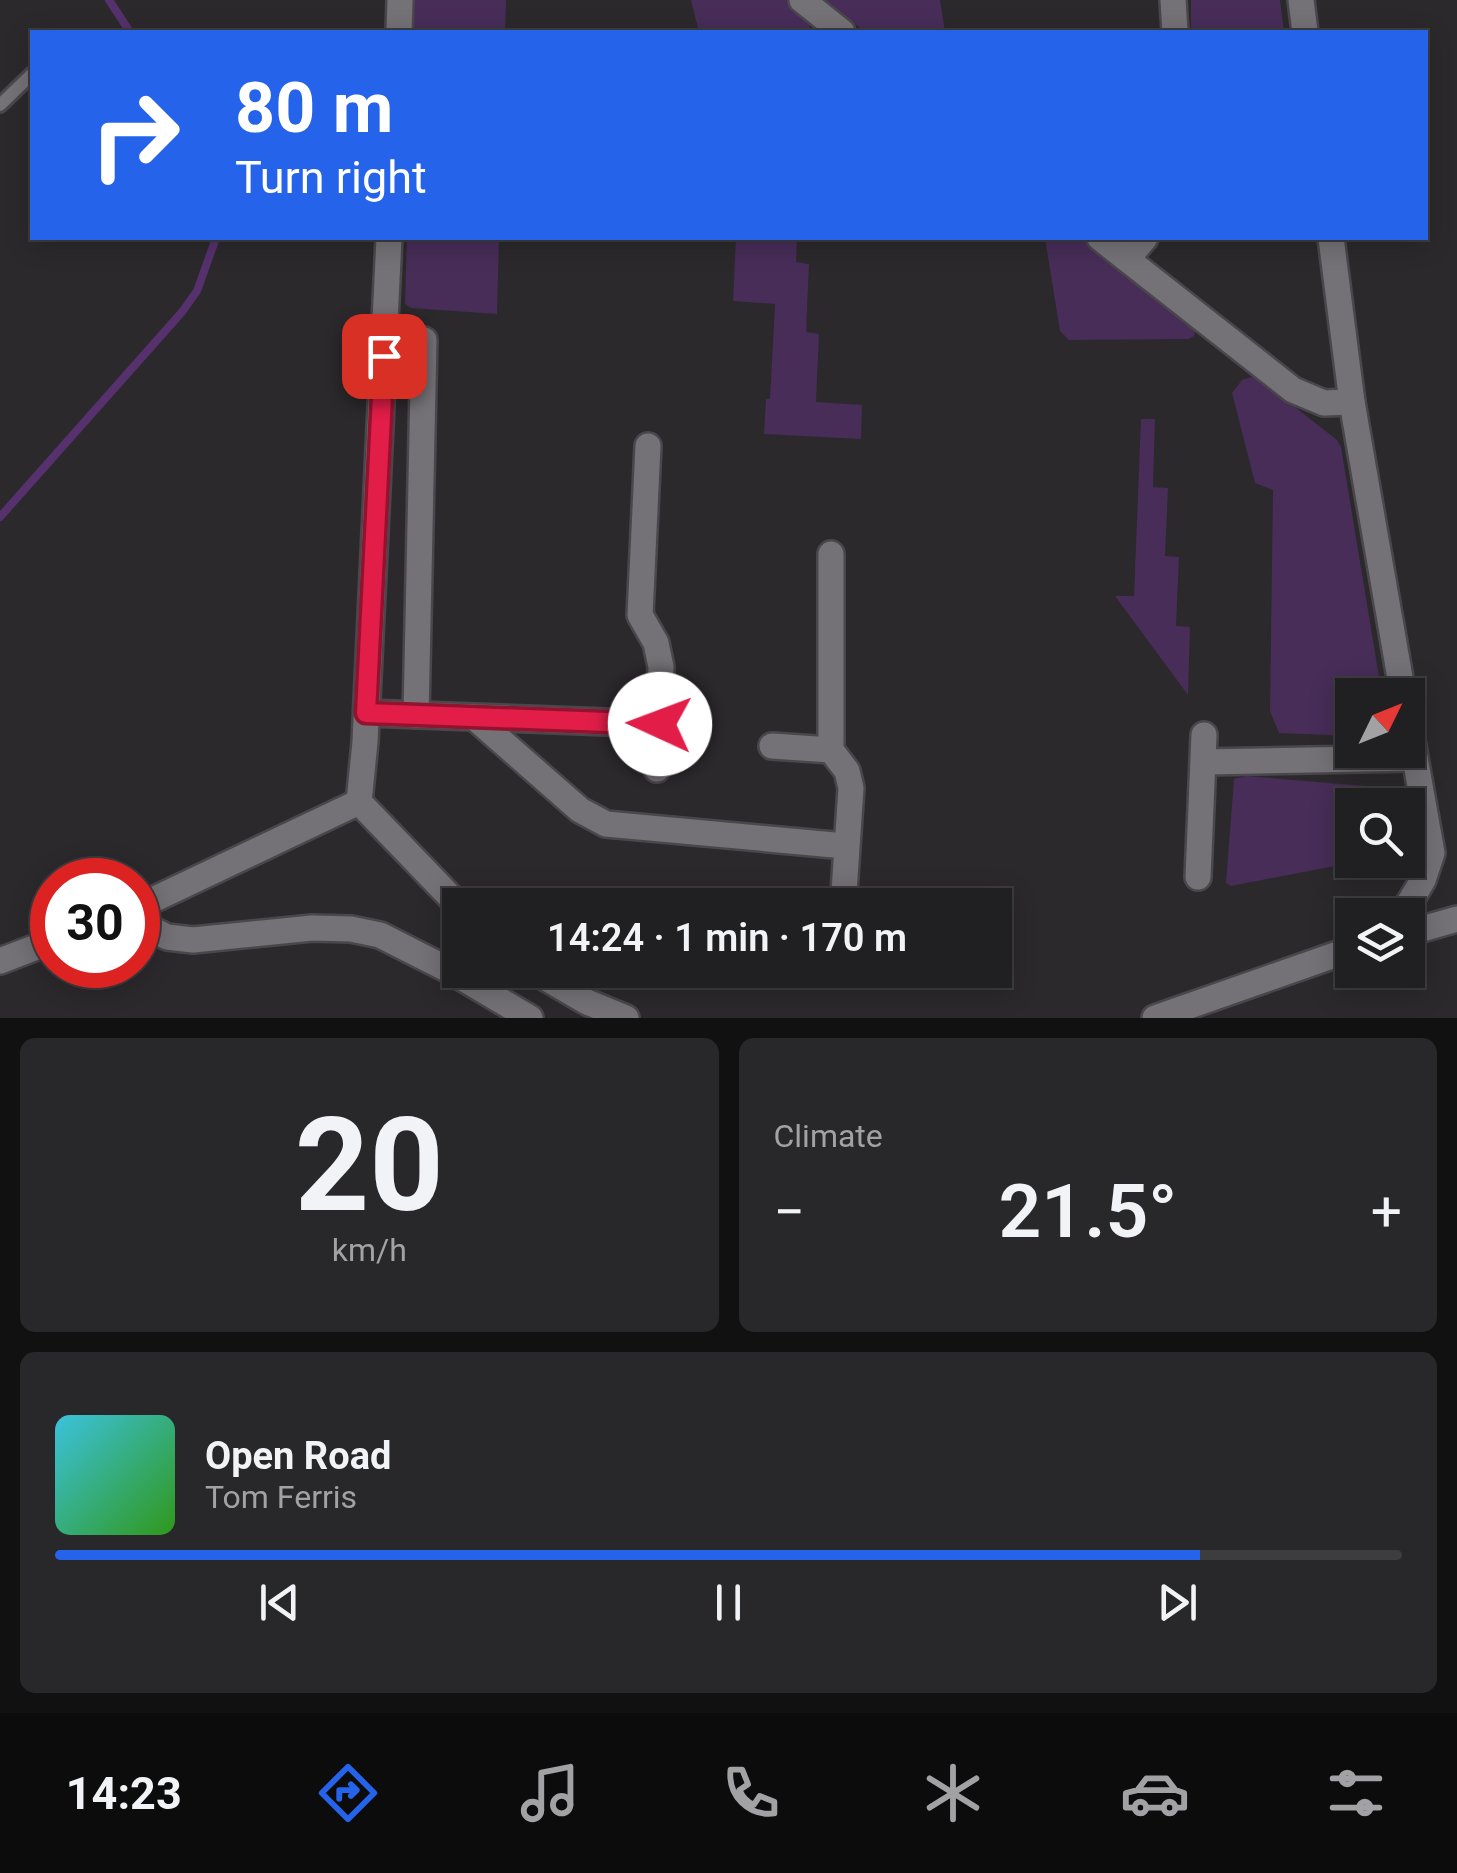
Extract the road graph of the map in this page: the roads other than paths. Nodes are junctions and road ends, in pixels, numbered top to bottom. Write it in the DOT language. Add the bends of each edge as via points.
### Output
graph roads {
  1 [pos="400,0"];
  2 [pos="802,0"];
  3 [pos="1173,0"];
  4 [pos="1301,0"];
  5 [pos="399,30"];
  6 [pos="840,30"];
  7 [pos="1175,30"];
  8 [pos="1305,30"];
  9 [pos="30,76"];
  10 [pos="0,104"];
  11 [pos="389,240"];
  12 [pos="1103,240"];
  13 [pos="1143,240"];
  14 [pos="1331,240"];
  15 [pos="1127,259"];
  16 [pos="424,340"];
  17 [pos="1352,402"];
  18 [pos="648,446"];
  19 [pos="831,554"];
  20 [pos="1401,678"];
  21 [pos="366,713"];
  22 [pos="416,715"];
  23 [pos="474,717"];
  24 [pos="660,724"];
  25 [pos="1204,736"];
  26 [pos="772,746"];
  27 [pos="832,750"];
  28 [pos="1335,760"];
  29 [pos="1204,762"];
  30 [pos="1416,768"];
  31 [pos="657,769"];
  32 [pos="359,802"];
  33 [pos="845,846"];
  34 [pos="1198,878"];
  35 [pos="442,888"];
  36 [pos="844,888"];
  37 [pos="160,897"];
  38 [pos="1412,898"];
  39 [pos="1457,918"];
  40 [pos="1425,928"];
  41 [pos="160,934"];
  42 [pos="30,949"];
  43 [pos="1335,956"];
  44 [pos="0,961"];
  45 [pos="563,988"];
  46 [pos="530,1018"];
  47 [pos="626,1018"];
  48 [pos="1156,1018"];
  1 -- 5 [label="street"];
  2 -- 6 [label="street"];
  3 -- 7 [label="street"];
  4 -- 8 [label="street"];
  9 -- 10 [label="lane"];
  11 -- 21 [label="street"];
  12 -- 15 [label="street"];
  13 -- 15 [label="street"];
  14 -- 17 [label="street"];
  15 -- 17 [label="street" via="1293,390 1324,403"];
  16 -- 22 [label="street"];
  17 -- 20 [label="street"];
  18 -- 24 [label="street" via="640,615 661,666"];
  19 -- 27 [label="street"];
  21 -- 22 [label="street"];
  21 -- 32 [label="street"];
  22 -- 23 [label="street"];
  23 -- 24 [label="street"];
  23 -- 33 [label="street" via="580,810 606,824"];
  24 -- 31 [label="street"];
  25 -- 29 [label="street"];
  26 -- 27 [label="street"];
  27 -- 33 [label="street" via="851,788"];
  28 -- 29 [label="street"];
  29 -- 34 [label="street"];
  30 -- 38 [label="street" via="1432,854"];
  32 -- 35 [label="street"];
  32 -- 37 [label="street"];
  33 -- 36 [label="street"];
  39 -- 40 [label="street"];
  41 -- 46 [label="street" via="193,940 312,928 380,934"];
  42 -- 44 [label="street"];
  43 -- 48 [label="street"];
  45 -- 47 [label="street"];
}
